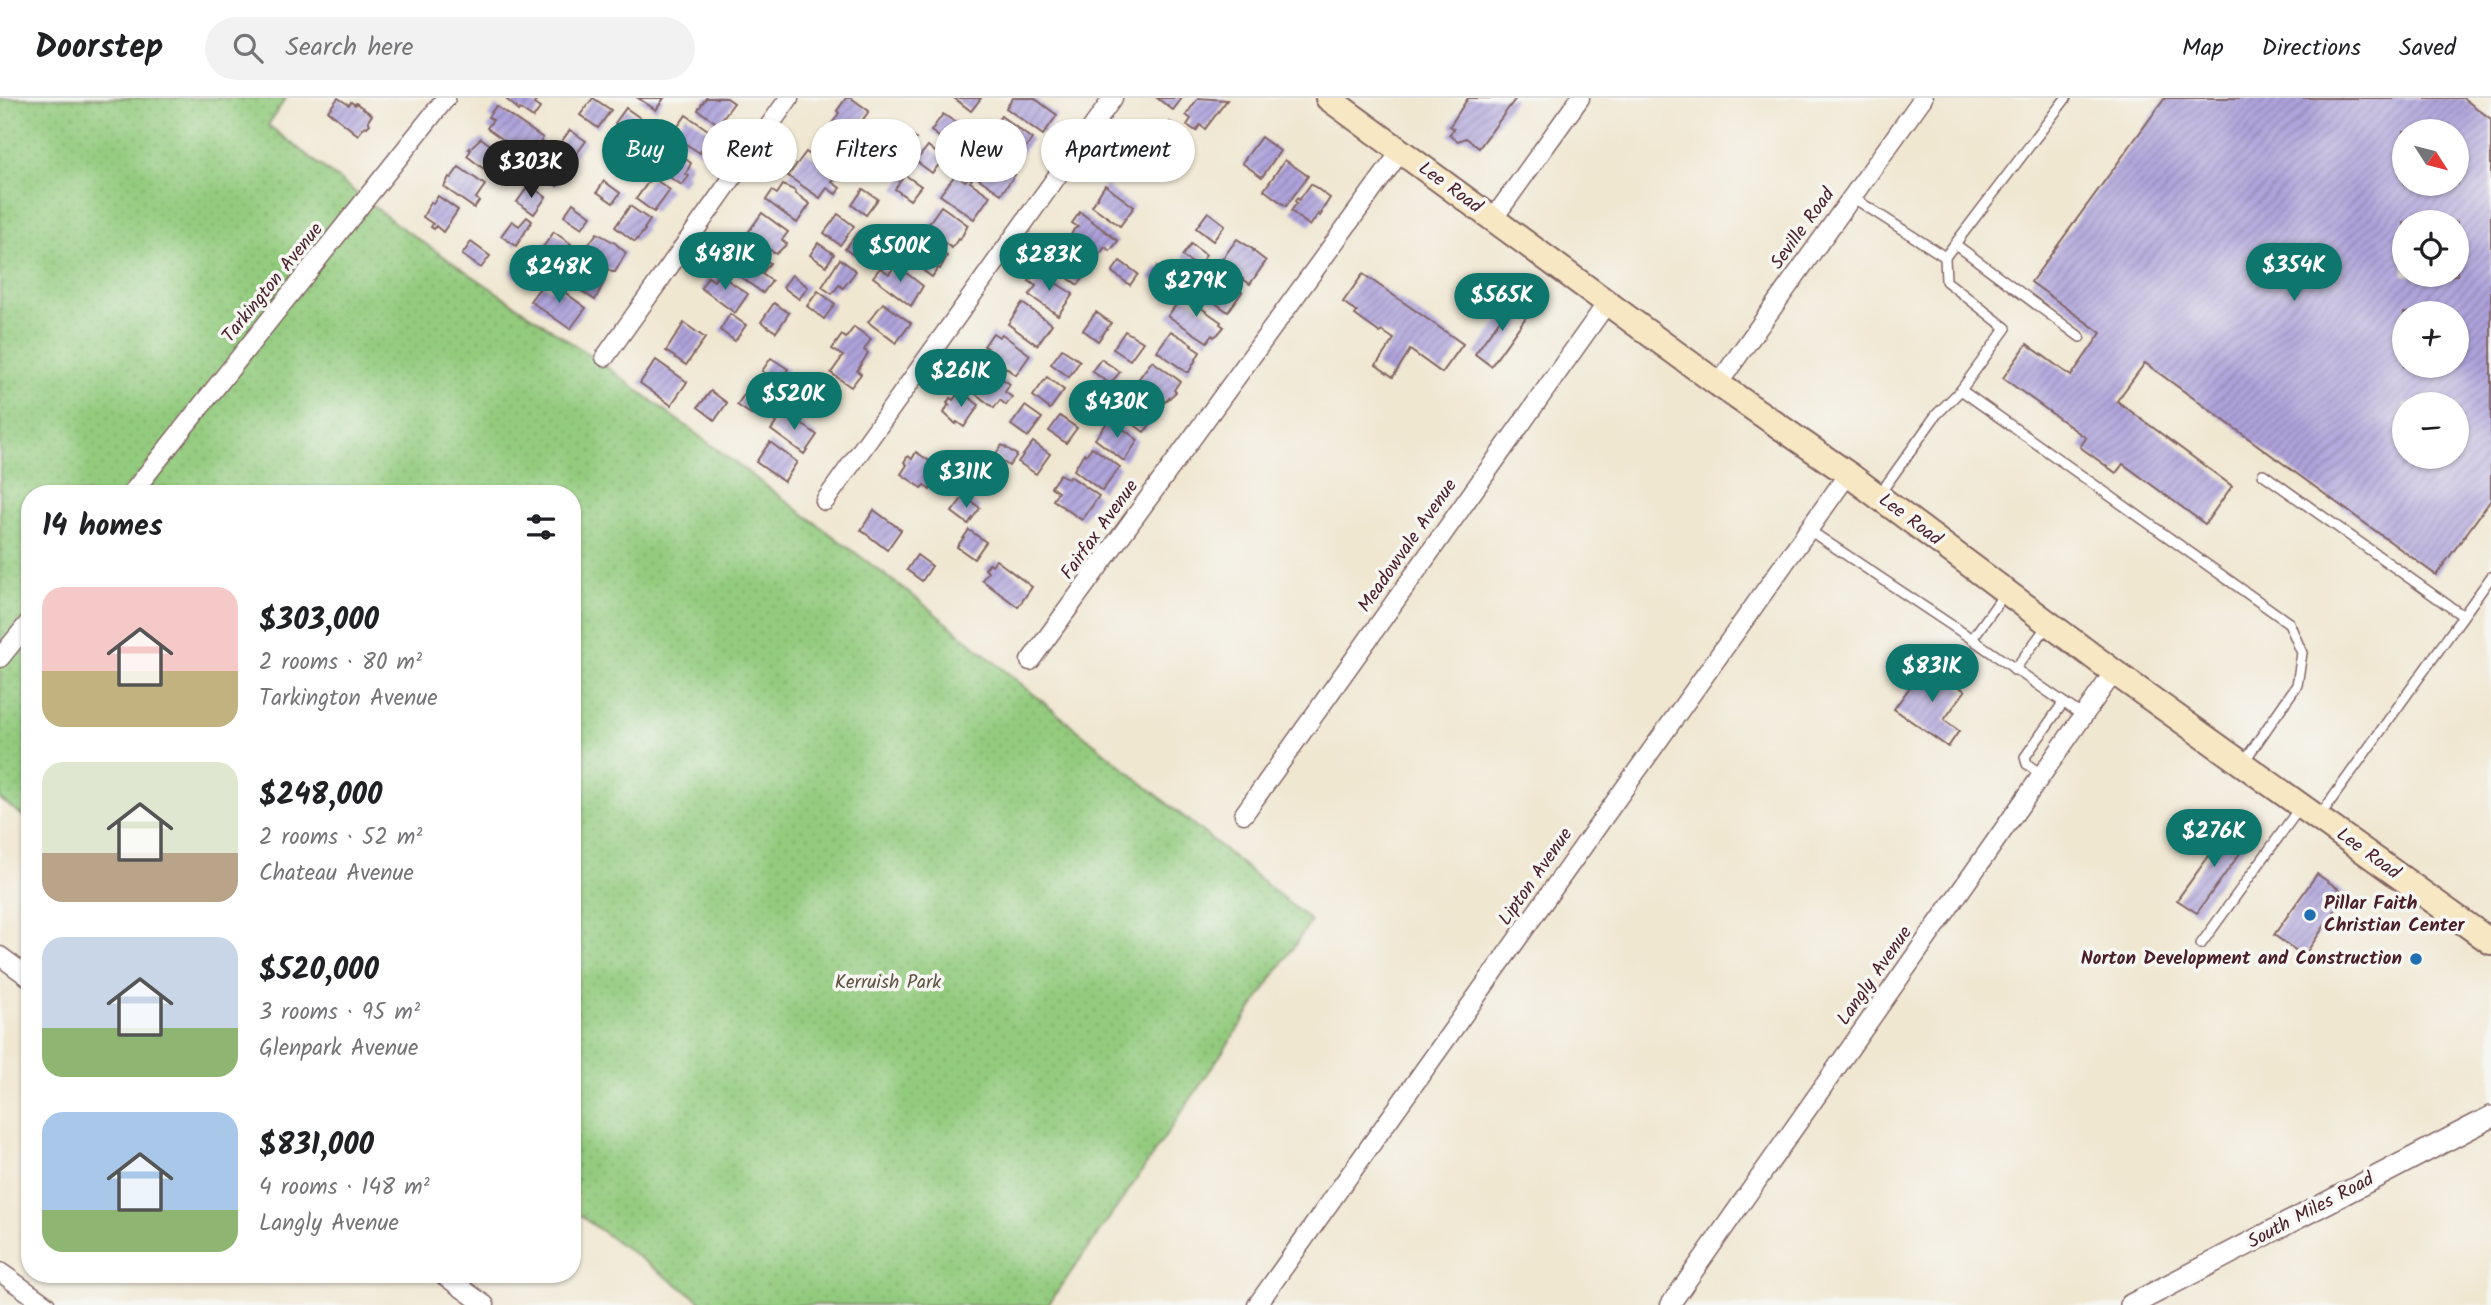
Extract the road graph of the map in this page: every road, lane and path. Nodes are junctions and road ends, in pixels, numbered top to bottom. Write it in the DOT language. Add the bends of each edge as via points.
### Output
graph roads {
  1 [pos="446,98"];
  2 [pos="789,98"];
  3 [pos="1113,98"];
  4 [pos="1328,98"];
  5 [pos="1580,98"];
  6 [pos="1923,98"];
  7 [pos="2066,98"];
  8 [pos="1401,151"];
  9 [pos="1852,197"];
  10 [pos="1493,219"];
  11 [pos="1955,244"];
  12 [pos="1944,257"];
  13 [pos="1607,303"];
  14 [pos="2080,337"];
  15 [pos="605,357"];
  16 [pos="1718,384"];
  17 [pos="1961,390"];
  18 [pos="1848,474"];
  19 [pos="2263,474"];
  20 [pos="138,485"];
  21 [pos="1878,496"];
  22 [pos="825,501"];
  23 [pos="1809,530"];
  24 [pos="2491,577"];
  25 [pos="2006,591"];
  26 [pos="2463,616"];
  27 [pos="2049,623"];
  28 [pos="21,632"];
  29 [pos="1972,639"];
  30 [pos="0,658"];
  31 [pos="1030,661"];
  32 [pos="2014,670"];
  33 [pos="2114,671"];
  34 [pos="2063,702"];
  35 [pos="2084,716"];
  36 [pos="2243,764"];
  37 [pos="2042,775"];
  38 [pos="2310,812"];
  39 [pos="1244,814"];
  40 [pos="2491,942"];
  41 [pos="2202,944"];
  42 [pos="0,956"];
  43 [pos="21,971"];
  44 [pos="2491,1117"];
  45 [pos="0,1272"];
  46 [pos="454,1283"];
  47 [pos="46,1305"];
  48 [pos="485,1305"];
  49 [pos="1257,1305"];
  50 [pos="1670,1305"];
  51 [pos="2131,1305"];
  1 -- 20 [label="street, Tarkington Avenue"];
  2 -- 15 [label="street"];
  3 -- 22 [label="street"];
  4 -- 8 [label="main road, Lee Road"];
  5 -- 10 [label="street"];
  6 -- 9 [label="street, Seville Road"];
  7 -- 11 [label="lane"];
  8 -- 10 [label="main road, Lee Road"];
  8 -- 31 [label="street, Fairfax Avenue"];
  9 -- 12 [label="lane"];
  9 -- 16 [label="street, Seville Road"];
  10 -- 13 [label="main road, Lee Road"];
  11 -- 12 [label="lane"];
  11 -- 14 [label="lane"];
  12 -- 17 [label="lane" via="1946,281 2006,328"];
  13 -- 16 [label="main road, Lee Road"];
  13 -- 39 [label="street, Meadowvale Avenue"];
  16 -- 18 [label="main road, Lee Road"];
  17 -- 21 [label="lane" via="1936,415"];
  17 -- 36 [label="lane" via="2289,623 2302,653 2297,685"];
  18 -- 21 [label="main road, Lee Road"];
  18 -- 23 [label="street, Lipton Avenue"];
  19 -- 26 [label="lane"];
  21 -- 25 [label="main road, Lee Road"];
  23 -- 29 [label="lane"];
  23 -- 49 [label="street, Lipton Avenue"];
  24 -- 26 [label="lane"];
  25 -- 27 [label="main road, Lee Road"];
  25 -- 29 [label="lane"];
  26 -- 38 [label="lane"];
  27 -- 32 [label="lane"];
  27 -- 33 [label="main road, Lee Road"];
  28 -- 30 [label="street"];
  29 -- 32 [label="lane"];
  32 -- 34 [label="lane"];
  33 -- 35 [label="street, Langly Avenue"];
  33 -- 36 [label="main road, Lee Road"];
  34 -- 35 [label="lane"];
  34 -- 37 [label="lane" via="2025,757"];
  35 -- 37 [label="street, Langly Avenue"];
  36 -- 38 [label="main road, Lee Road"];
  37 -- 50 [label="street, Langly Avenue"];
  38 -- 40 [label="main road, Lee Road"];
  38 -- 41 [label="lane"];
  42 -- 43 [label="street"];
  44 -- 51 [label="street, South Miles Road"];
  45 -- 47 [label="street"];
  46 -- 48 [label="street"];
}
